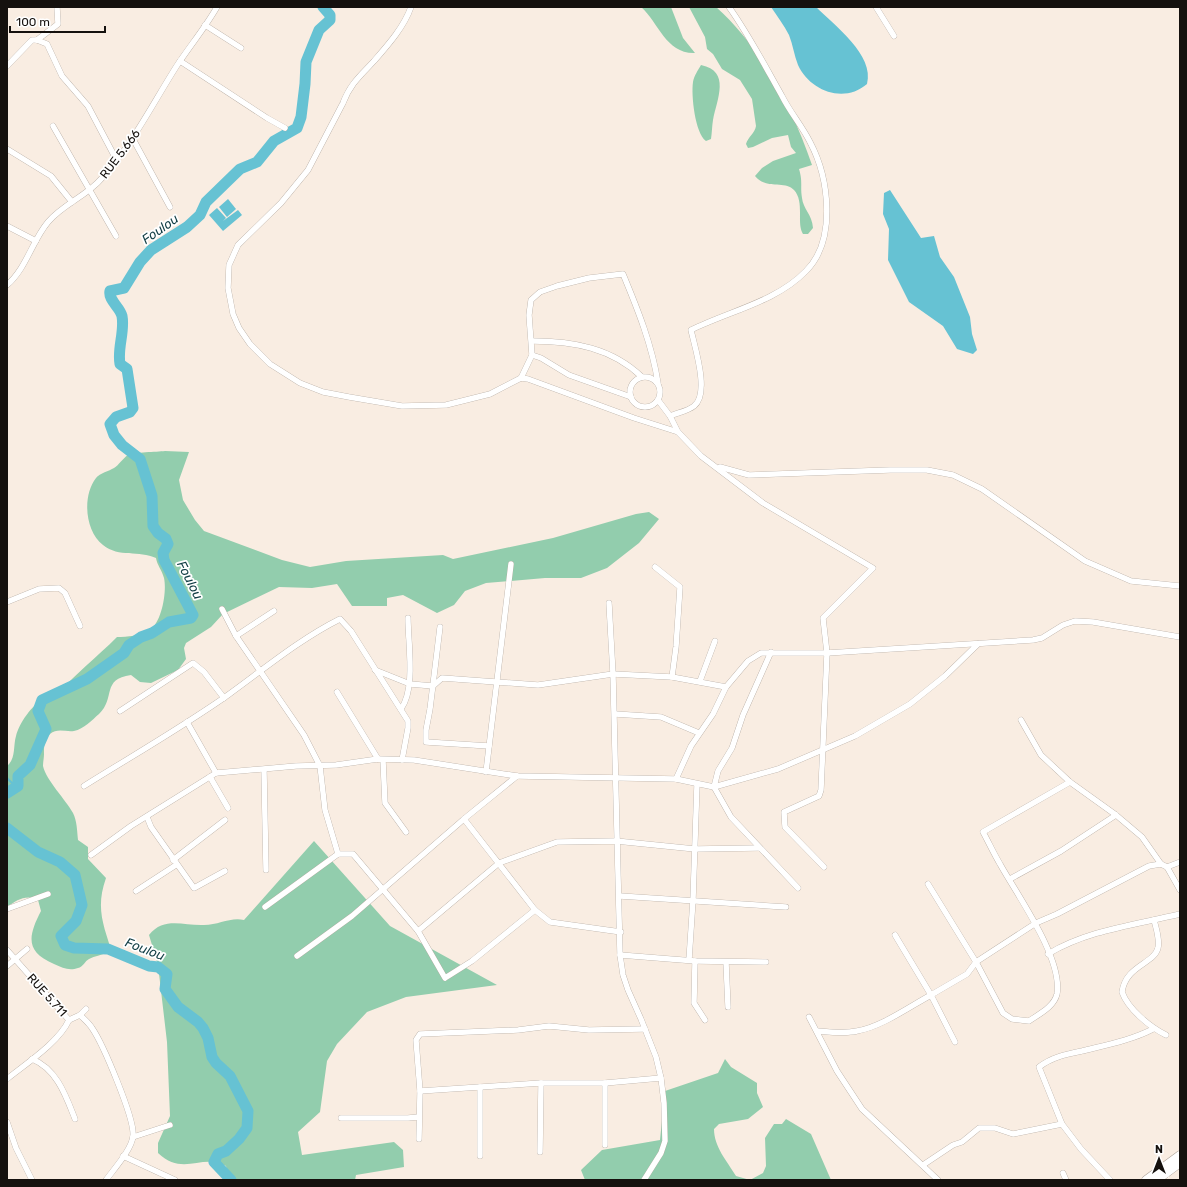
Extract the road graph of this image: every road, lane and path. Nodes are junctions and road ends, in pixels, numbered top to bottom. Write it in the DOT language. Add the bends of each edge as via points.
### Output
graph roads {
  1 [pos="57,7"];
  2 [pos="217,7"];
  3 [pos="411,7"];
  4 [pos="729,7"];
  5 [pos="876,7"];
  6 [pos="206,25"];
  7 [pos="894,36"];
  8 [pos="37,40"];
  9 [pos="241,48"];
  10 [pos="180,61"];
  11 [pos="8,64"];
  12 [pos="53,126"];
  13 [pos="285,128"];
  14 [pos="133,139"];
  15 [pos="7,149"];
  16 [pos="116,159"];
  17 [pos="90,189"];
  18 [pos="72,202"];
  19 [pos="170,207"];
  20 [pos="7,226"];
  21 [pos="116,236"];
  22 [pos="36,241"];
  23 [pos="7,285"];
  24 [pos="532,341"];
  25 [pos="532,355"];
  26 [pos="642,377"];
  27 [pos="521,378"];
  28 [pos="658,383"];
  29 [pos="631,397"];
  30 [pos="658,400"];
  31 [pos="670,416"];
  32 [pos="678,432"];
  33 [pos="714,465"];
  34 [pos="511,564"];
  35 [pos="655,567"];
  36 [pos="1180,586"];
  37 [pos="7,602"];
  38 [pos="609,603"];
  39 [pos="222,609"];
  40 [pos="274,611"];
  41 [pos="408,618"];
  42 [pos="80,626"];
  43 [pos="440,627"];
  44 [pos="236,636"];
  45 [pos="1180,637"];
  46 [pos="715,641"];
  47 [pos="978,644"];
  48 [pos="771,652"];
  49 [pos="827,653"];
  50 [pos="375,670"];
  51 [pos="260,672"];
  52 [pos="613,674"];
  53 [pos="672,677"];
  54 [pos="700,681"];
  55 [pos="497,682"];
  56 [pos="410,684"];
  57 [pos="433,686"];
  58 [pos="726,687"];
  59 [pos="337,692"];
  60 [pos="224,698"];
  61 [pos="401,709"];
  62 [pos="120,711"];
  63 [pos="615,714"];
  64 [pos="1021,720"];
  65 [pos="187,722"];
  66 [pos="698,734"];
  67 [pos="489,746"];
  68 [pos="823,749"];
  69 [pos="381,760"];
  70 [pos="402,760"];
  71 [pos="320,766"];
  72 [pos="264,770"];
  73 [pos="486,772"];
  74 [pos="216,773"];
  75 [pos="517,776"];
  76 [pos="210,777"];
  77 [pos="615,778"];
  78 [pos="676,780"];
  79 [pos="1070,782"];
  80 [pos="697,784"];
  81 [pos="84,786"];
  82 [pos="714,787"];
  83 [pos="228,808"];
  84 [pos="1116,815"];
  85 [pos="147,817"];
  86 [pos="464,819"];
  87 [pos="225,820"];
  88 [pos="406,832"];
  89 [pos="616,841"];
  90 [pos="759,848"];
  91 [pos="695,849"];
  92 [pos="338,854"];
  93 [pos="91,855"];
  94 [pos="175,862"];
  95 [pos="1180,862"];
  96 [pos="498,863"];
  97 [pos="1161,864"];
  98 [pos="824,867"];
  99 [pos="1167,867"];
  100 [pos="266,870"];
  101 [pos="225,872"];
  102 [pos="1010,880"];
  103 [pos="928,884"];
  104 [pos="798,888"];
  105 [pos="381,889"];
  106 [pos="1180,890"];
  107 [pos="136,891"];
  108 [pos="48,894"];
  109 [pos="620,896"];
  110 [pos="693,900"];
  111 [pos="265,907"];
  112 [pos="7,908"];
  113 [pos="786,908"];
  114 [pos="535,910"];
  115 [pos="1180,914"];
  116 [pos="1154,920"];
  117 [pos="1036,923"];
  118 [pos="418,931"];
  119 [pos="621,932"];
  120 [pos="896,935"];
  121 [pos="27,949"];
  122 [pos="7,950"];
  123 [pos="1048,954"];
  124 [pos="620,955"];
  125 [pos="297,956"];
  126 [pos="15,960"];
  127 [pos="692,961"];
  128 [pos="726,962"];
  129 [pos="766,962"];
  130 [pos="976,962"];
  131 [pos="7,966"];
  132 [pos="931,995"];
  133 [pos="728,1007"];
  134 [pos="86,1009"];
  135 [pos="80,1015"];
  136 [pos="809,1017"];
  137 [pos="69,1020"];
  138 [pos="705,1020"];
  139 [pos="645,1029"];
  140 [pos="1153,1029"];
  141 [pos="817,1031"];
  142 [pos="1166,1035"];
  143 [pos="955,1042"];
  144 [pos="32,1060"];
  145 [pos="661,1078"];
  146 [pos="7,1079"];
  147 [pos="541,1083"];
  148 [pos="605,1083"];
  149 [pos="480,1087"];
  150 [pos="420,1091"];
  151 [pos="419,1117"];
  152 [pos="341,1118"];
  153 [pos="75,1119"];
  154 [pos="7,1122"];
  155 [pos="1062,1124"];
  156 [pos="170,1125"];
  157 [pos="133,1137"];
  158 [pos="419,1139"];
  159 [pos="605,1145"];
  160 [pos="540,1152"];
  161 [pos="1180,1155"];
  162 [pos="123,1156"];
  163 [pos="480,1156"];
  164 [pos="1180,1163"];
  165 [pos="923,1165"];
  166 [pos="1063,1173"];
  167 [pos="32,1180"];
  168 [pos="106,1180"];
  169 [pos="175,1180"];
  170 [pos="644,1180"];
  171 [pos="938,1180"];
  172 [pos="1066,1180"];
  173 [pos="1110,1180"];
  174 [pos="1146,1180"];
  175 [pos="1157,1180"];
  1 -- 8 [label="street" via="58,24"];
  2 -- 6 [label="street, RUE 5.666"];
  3 -- 27 [label="street" via="390,42 347,91 344,103 308,170 281,203 238,245 229,265 228,288 233,314 250,344 270,364 300,383 323,392 402,406 446,405 490,394"];
  4 -- 31 [label="street" via="811,144 825,195 827,224 821,251 796,280 779,292 691,330 699,363 701,396 693,407"];
  5 -- 7 [label="street"];
  6 -- 9 [label="street"];
  6 -- 10 [label="street, RUE 5.666"];
  8 -- 11 [label="street" via="29,42"];
  8 -- 16 [label="street" via="48,44 62,76 88,106"];
  10 -- 13 [label="street"];
  10 -- 14 [label="street, RUE 5.666"];
  12 -- 17 [label="street"];
  14 -- 16 [label="street, RUE 5.666"];
  14 -- 19 [label="street"];
  15 -- 18 [label="street" via="51,176"];
  16 -- 17 [label="street, RUE 5.666" via="102,179"];
  17 -- 18 [label="street, RUE 5.666"];
  17 -- 21 [label="street"];
  18 -- 22 [label="street, RUE 5.666" via="48,221"];
  20 -- 22 [label="street"];
  22 -- 23 [label="street, RUE 5.666" via="19,271"];
  24 -- 25 [label="street"];
  24 -- 26 [label="street" via="562,342 600,350 624,361"];
  24 -- 28 [label="street" via="529,315 531,300 540,292 589,278 623,274 647,333"];
  25 -- 27 [label="street"];
  25 -- 29 [label="street" via="569,375"];
  26 -- 28 [label="street" via="651,378"];
  26 -- 29 [label="street" via="632,385"];
  27 -- 32 [label="street"];
  28 -- 30 [label="street"];
  29 -- 30 [label="street" via="644,407"];
  30 -- 31 [label="street"];
  31 -- 32 [label="street"];
  32 -- 33 [label="street" via="701,456"];
  33 -- 36 [label="street" via="749,475 890,470 927,470 953,475 982,489 1085,561 1131,581"];
  33 -- 49 [label="street" via="763,503 873,568 823,618"];
  34 -- 55 [label="street"];
  35 -- 53 [label="street" via="680,587"];
  37 -- 42 [label="street" via="39,589 59,588 65,593"];
  38 -- 52 [label="street"];
  39 -- 44 [label="street"];
  40 -- 44 [label="street"];
  41 -- 56 [label="street"];
  43 -- 57 [label="street"];
  44 -- 51 [label="street"];
  45 -- 47 [label="street" via="1075,621 1042,638"];
  46 -- 54 [label="street"];
  47 -- 49 [label="street"];
  47 -- 68 [label="street" via="945,676 910,704 855,736"];
  48 -- 49 [label="street"];
  48 -- 58 [label="street" via="761,653 748,661"];
  48 -- 82 [label="street" via="743,715 732,748 718,771"];
  49 -- 68 [label="street"];
  50 -- 51 [label="street" via="340,619 296,645"];
  50 -- 56 [label="street"];
  50 -- 61 [label="street"];
  51 -- 60 [label="street"];
  51 -- 71 [label="street" via="304,735"];
  52 -- 53 [label="street"];
  52 -- 55 [label="street" via="538,685"];
  52 -- 63 [label="street"];
  53 -- 54 [label="street"];
  54 -- 58 [label="street"];
  55 -- 57 [label="street" via="442,678"];
  55 -- 67 [label="street"];
  56 -- 57 [label="street"];
  56 -- 61 [label="street" via="406,702"];
  57 -- 67 [label="street" via="426,742"];
  58 -- 66 [label="street" via="713,714"];
  59 -- 69 [label="street"];
  60 -- 62 [label="street" via="204,672 193,663"];
  60 -- 65 [label="street"];
  61 -- 70 [label="street" via="408,720"];
  63 -- 66 [label="street" via="661,717"];
  63 -- 77 [label="street"];
  64 -- 79 [label="street" via="1040,755"];
  65 -- 74 [label="street"];
  65 -- 81 [label="street"];
  66 -- 78 [label="street"];
  67 -- 73 [label="street"];
  68 -- 82 [label="street" via="778,769"];
  68 -- 98 [label="street" via="819,796 784,812 785,827"];
  69 -- 70 [label="street"];
  69 -- 71 [label="street"];
  69 -- 88 [label="street" via="385,803"];
  70 -- 73 [label="street"];
  71 -- 72 [label="street"];
  71 -- 92 [label="street" via="325,810"];
  72 -- 74 [label="street"];
  72 -- 100 [label="street"];
  73 -- 75 [label="street"];
  74 -- 76 [label="street"];
  75 -- 77 [label="street"];
  75 -- 86 [label="street"];
  76 -- 83 [label="street"];
  76 -- 85 [label="street"];
  77 -- 78 [label="street"];
  77 -- 89 [label="street"];
  78 -- 80 [label="street"];
  79 -- 84 [label="street"];
  79 -- 102 [label="street" via="983,832"];
  80 -- 82 [label="street"];
  80 -- 91 [label="street"];
  82 -- 90 [label="street" via="731,817"];
  84 -- 97 [label="street" via="1142,837"];
  84 -- 102 [label="street"];
  85 -- 93 [label="street"];
  85 -- 94 [label="street" via="150,827"];
  86 -- 96 [label="street"];
  86 -- 105 [label="street"];
  87 -- 94 [label="street"];
  89 -- 91 [label="street"];
  89 -- 96 [label="street" via="557,842"];
  89 -- 109 [label="street"];
  90 -- 91 [label="street"];
  90 -- 104 [label="street"];
  91 -- 110 [label="street"];
  92 -- 105 [label="street" via="353,854"];
  92 -- 111 [label="street"];
  94 -- 101 [label="street" via="194,888"];
  94 -- 107 [label="street"];
  95 -- 99 [label="street"];
  96 -- 114 [label="street"];
  96 -- 118 [label="street"];
  97 -- 99 [label="street"];
  97 -- 117 [label="street" via="1149,866"];
  99 -- 106 [label="street"];
  102 -- 117 [label="street"];
  103 -- 130 [label="street"];
  105 -- 118 [label="street"];
  105 -- 125 [label="street" via="352,916"];
  108 -- 112 [label="street"];
  109 -- 110 [label="street"];
  109 -- 119 [label="street"];
  110 -- 113 [label="street"];
  110 -- 127 [label="street"];
  114 -- 118 [label="street" via="472,961 444,978"];
  114 -- 119 [label="street" via="550,922"];
  115 -- 116 [label="street"];
  116 -- 123 [label="street" via="1098,933 1065,944"];
  116 -- 140 [label="street" via="1158,948 1153,956 1127,976 1122,992 1132,1008"];
  117 -- 123 [label="street"];
  117 -- 130 [label="street"];
  119 -- 124 [label="street"];
  120 -- 132 [label="street"];
  121 -- 126 [label="street"];
  122 -- 126 [label="street, RUE 5.711"];
  123 -- 130 [label="street" via="1057,978 1057,995 1053,1004 1029,1021 1012,1018 1003,1013"];
  124 -- 127 [label="street"];
  124 -- 139 [label="street" via="628,990"];
  126 -- 131 [label="street"];
  126 -- 137 [label="street, RUE 5.711"];
  127 -- 128 [label="street"];
  127 -- 138 [label="street" via="694,1003"];
  128 -- 129 [label="street"];
  128 -- 133 [label="street"];
  130 -- 132 [label="street" via="967,974"];
  132 -- 141 [label="street" via="871,1027 857,1031"];
  132 -- 143 [label="street"];
  134 -- 135 [label="street"];
  135 -- 137 [label="street"];
  135 -- 157 [label="street" via="92,1028 104,1053 127,1109"];
  136 -- 141 [label="street"];
  137 -- 144 [label="street, RUE 5.711" via="65,1028"];
  139 -- 145 [label="street"];
  139 -- 150 [label="street" via="589,1030 549,1026 518,1030 420,1034 416,1040"];
  140 -- 142 [label="street"];
  140 -- 155 [label="street" via="1122,1041 1061,1056 1040,1067"];
  141 -- 165 [label="street" via="862,1110"];
  144 -- 146 [label="street, RUE 5.711"];
  144 -- 153 [label="street" via="54,1076"];
  145 -- 148 [label="street"];
  145 -- 170 [label="street" via="665,1141 661,1153"];
  147 -- 148 [label="street"];
  147 -- 149 [label="street"];
  147 -- 160 [label="street"];
  148 -- 159 [label="street"];
  149 -- 150 [label="street"];
  149 -- 163 [label="street"];
  150 -- 151 [label="street"];
  151 -- 152 [label="street"];
  151 -- 158 [label="street"];
  154 -- 167 [label="street" via="16,1148"];
  155 -- 165 [label="street" via="1013,1134 995,1128 979,1128 962,1142 953,1144"];
  155 -- 173 [label="street" via="1080,1149"];
  156 -- 157 [label="street"];
  157 -- 162 [label="street"];
  161 -- 174 [label="main road"];
  162 -- 168 [label="street"];
  162 -- 169 [label="street"];
  164 -- 175 [label="main road"];
  165 -- 171 [label="street"];
  166 -- 172 [label="street"];
}
